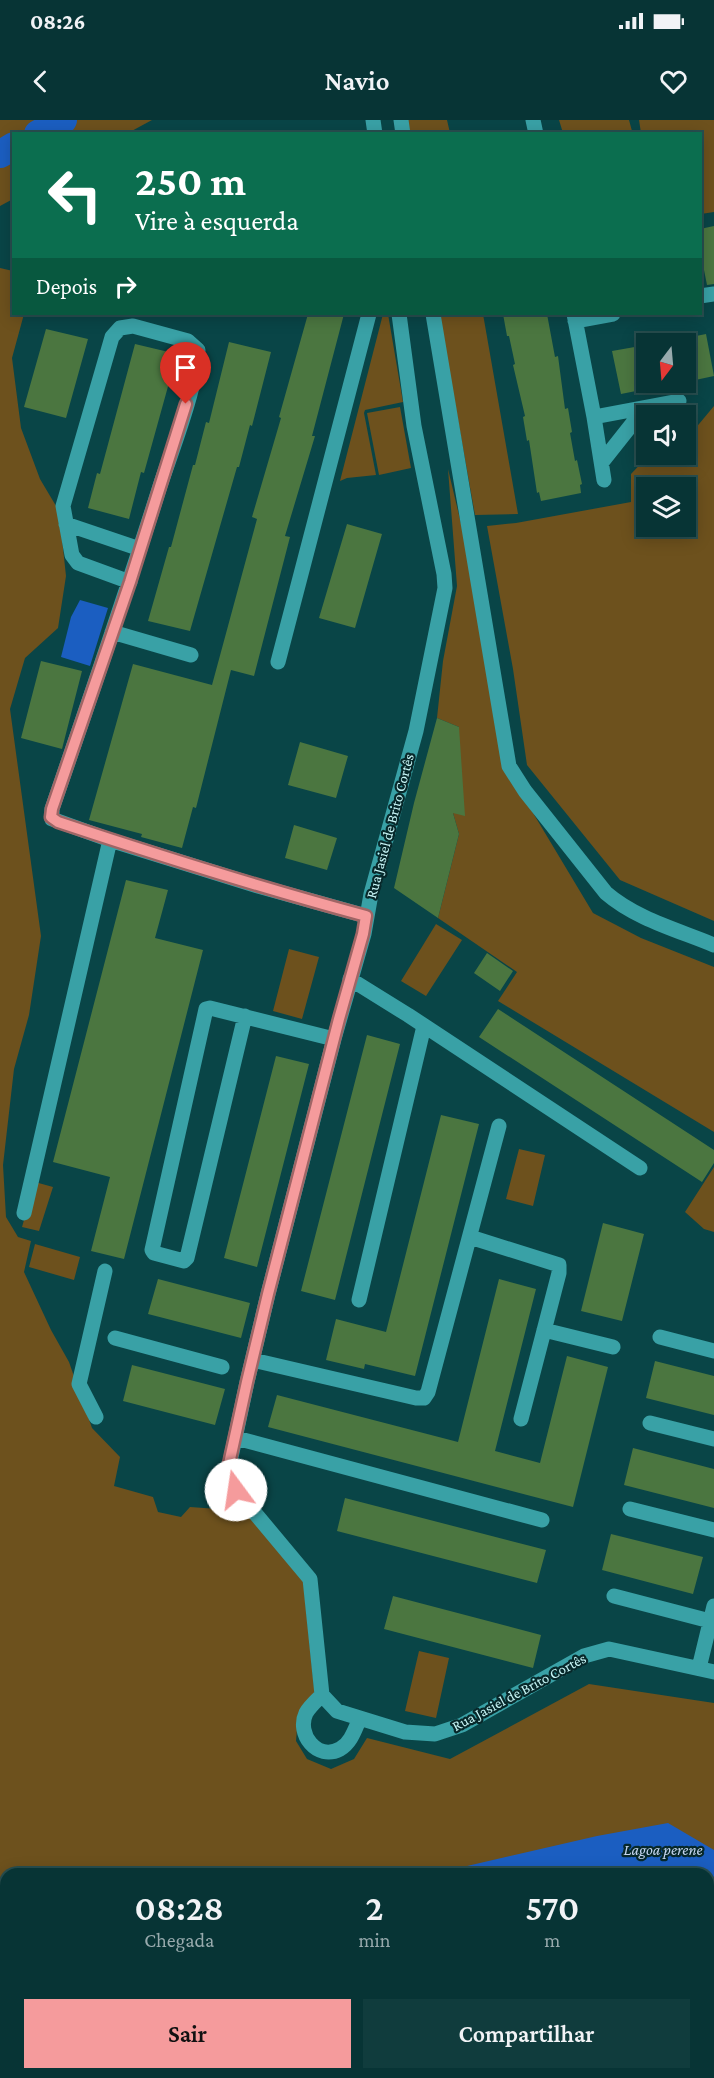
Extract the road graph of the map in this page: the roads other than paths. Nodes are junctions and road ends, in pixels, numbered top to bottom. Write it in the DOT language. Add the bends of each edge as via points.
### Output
graph roads {
  1 [pos="369,315"];
  2 [pos="399,315"];
  3 [pos="433,315"];
  4 [pos="601,315"];
  5 [pos="575,317"];
  6 [pos="679,401"];
  7 [pos="662,405"];
  8 [pos="636,410"];
  9 [pos="594,417"];
  10 [pos="636,419"];
  11 [pos="602,462"];
  12 [pos="604,480"];
  13 [pos="66,524"];
  14 [pos="140,549"];
  15 [pos="130,582"];
  16 [pos="112,632"];
  17 [pos="191,655"];
  18 [pos="279,662"];
  19 [pos="110,840"];
  20 [pos="366,916"];
  21 [pos="714,945"];
  22 [pos="350,979"];
  23 [pos="245,1016"];
  24 [pos="424,1026"];
  25 [pos="334,1039"];
  26 [pos="499,1126"];
  27 [pos="640,1168"];
  28 [pos="24,1213"];
  29 [pos="470,1237"];
  30 [pos="105,1271"];
  31 [pos="359,1300"];
  32 [pos="544,1330"];
  33 [pos="660,1337"];
  34 [pos="115,1338"];
  35 [pos="613,1347"];
  36 [pos="714,1351"];
  37 [pos="253,1360"];
  38 [pos="222,1367"];
  39 [pos="96,1417"];
  40 [pos="521,1419"];
  41 [pos="650,1423"];
  42 [pos="236,1438"];
  43 [pos="714,1439"];
  44 [pos="630,1509"];
  45 [pos="542,1520"];
  46 [pos="714,1530"];
  47 [pos="614,1596"];
  48 [pos="712,1613"];
  49 [pos="699,1668"];
  50 [pos="714,1672"];
  51 [pos="322,1695"];
  52 [pos="360,1718"];
  1 -- 18 [label="street"];
  2 -- 20 [label="street, Rua Jasiel de Brito Cortês" via="414,426 445,583 416,731"];
  3 -- 21 [label="street" via="509,766 616,902"];
  4 -- 5 [label="street"];
  5 -- 9 [label="street"];
  6 -- 7 [label="street"];
  8 -- 9 [label="street"];
  9 -- 11 [label="street"];
  10 -- 11 [label="street"];
  11 -- 12 [label="street"];
  13 -- 14 [label="street"];
  13 -- 14 [label="street" via="63,506 112,337 120,328 133,326 188,341 198,350 197,362"];
  13 -- 15 [label="street" via="72,555 78,563"];
  14 -- 15 [label="street"];
  15 -- 16 [label="street"];
  16 -- 17 [label="street"];
  16 -- 19 [label="street" via="51,814 55,821"];
  19 -- 20 [label="street"];
  19 -- 28 [label="street"];
  20 -- 22 [label="street, Rua Jasiel de Brito Cortês"];
  22 -- 24 [label="street"];
  22 -- 25 [label="street, Rua Jasiel de Brito Cortês"];
  23 -- 23 [label="street" via="187,1258 184,1261 154,1253 206,1008"];
  23 -- 25 [label="street"];
  24 -- 27 [label="street"];
  24 -- 31 [label="street"];
  25 -- 37 [label="street, Rua Jasiel de Brito Cortês"];
  26 -- 29 [label="street"];
  29 -- 32 [label="street" via="559,1265"];
  29 -- 37 [label="street" via="424,1398"];
  30 -- 39 [label="street" via="79,1384"];
  32 -- 35 [label="street"];
  32 -- 40 [label="street"];
  33 -- 36 [label="street"];
  34 -- 38 [label="street"];
  37 -- 42 [label="street, Rua Jasiel de Brito Cortês"];
  41 -- 43 [label="street"];
  42 -- 45 [label="street"];
  42 -- 51 [label="street, Rua Jasiel de Brito Cortês" via="229,1480 310,1579"];
  44 -- 46 [label="street"];
  47 -- 48 [label="street"];
  48 -- 49 [label="street"];
  49 -- 50 [label="street, Rua Jasiel de Brito Cortês"];
  49 -- 52 [label="street, Rua Jasiel de Brito Cortês" via="609,1649 584,1656 462,1725 435,1734 405,1732"];
  51 -- 52 [label="street, Rua Jasiel de Brito Cortês" via="337,1711"];
  51 -- 52 [label="street" via="307,1712 302,1728 309,1743 323,1752 339,1750 351,1739"];
}
